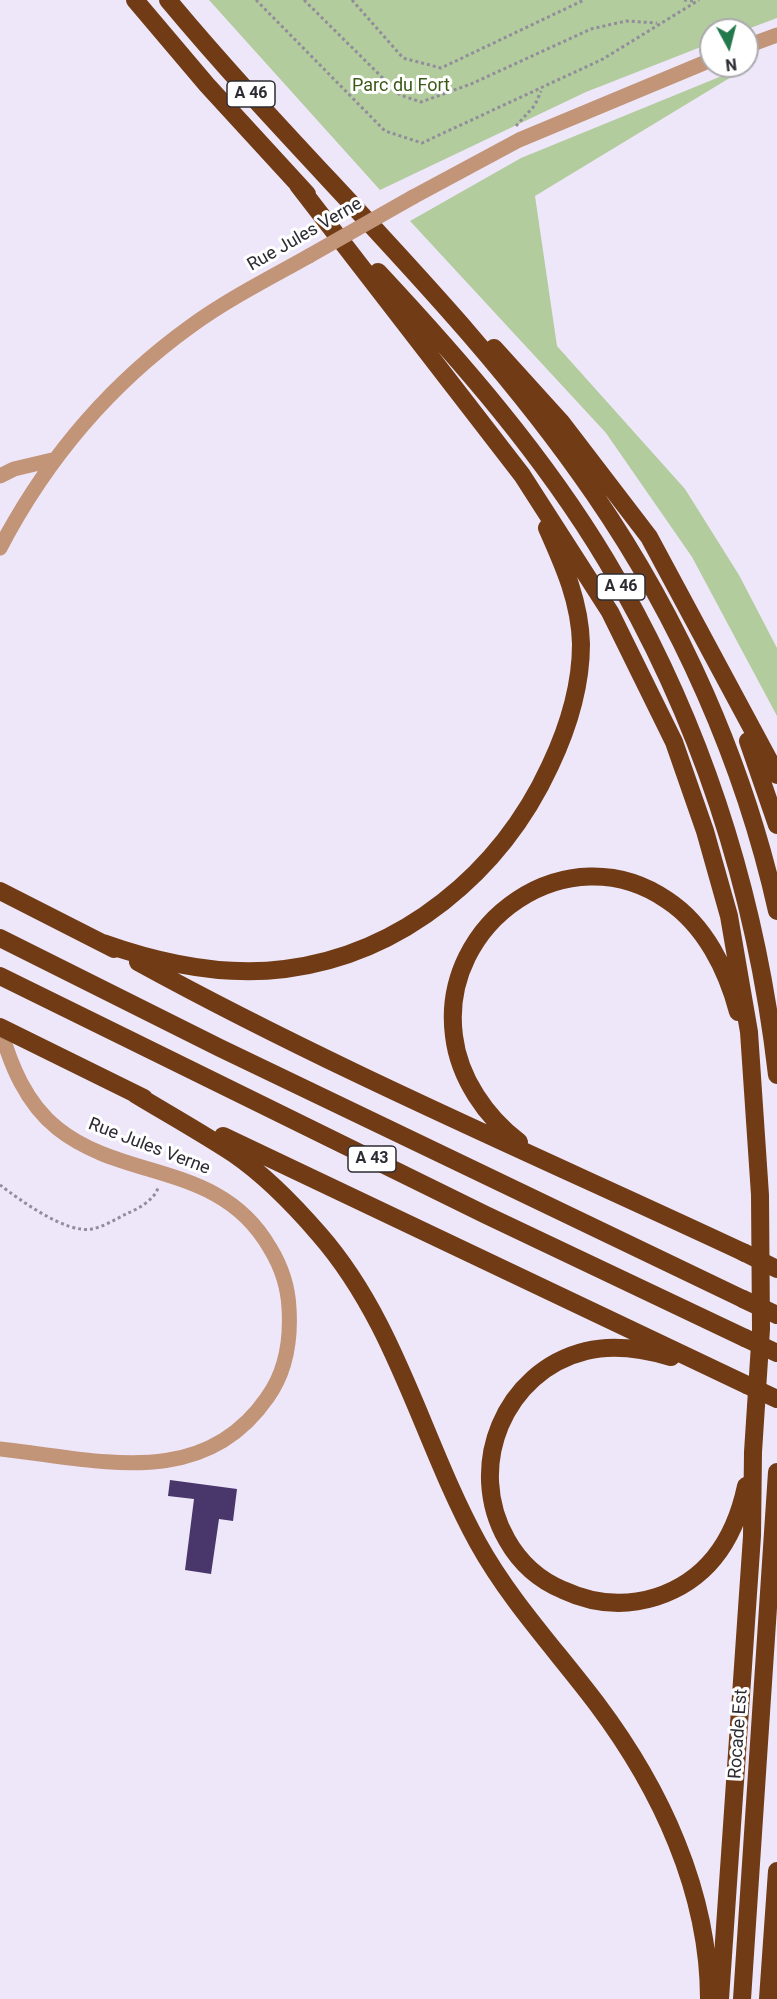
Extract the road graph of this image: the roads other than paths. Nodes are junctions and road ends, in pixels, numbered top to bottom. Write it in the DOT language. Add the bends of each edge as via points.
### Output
graph roads {
  1 [pos="135,0"];
  2 [pos="168,0"];
  3 [pos="777,35"];
  4 [pos="759,42"];
  5 [pos="699,65"];
  6 [pos="298,185"];
  7 [pos="398,255"];
  8 [pos="52,460"];
  9 [pos="522,475"];
  10 [pos="0,476"];
  11 [pos="0,548"];
  12 [pos="693,616"];
  13 [pos="777,775"];
  14 [pos="777,825"];
  15 [pos="0,891"];
  16 [pos="777,911"];
  17 [pos="0,938"];
  18 [pos="103,943"];
  19 [pos="0,976"];
  20 [pos="0,1028"];
  21 [pos="751,1068"];
  22 [pos="777,1076"];
  23 [pos="135,1094"];
  24 [pos="543,1158"];
  25 [pos="777,1269"];
  26 [pos="777,1315"];
  27 [pos="777,1353"];
  28 [pos="718,1370"];
  29 [pos="777,1399"];
  30 [pos="0,1449"];
  31 [pos="753,1452"];
  32 [pos="777,1472"];
  33 [pos="777,1871"];
  34 [pos="709,1999"];
  35 [pos="720,1999"];
  36 [pos="742,1999"];
  37 [pos="768,1999"];
  1 -- 6 [label="highway, A 46"];
  2 -- 7 [label="highway, A 46"];
  3 -- 4 [label="street"];
  5 -- 8 [label="street, Rue Jules Verne, bridge" via="519,140 222,306 170,341 111,395"];
  6 -- 9 [label="highway"];
  6 -- 22 [label="highway, A 46" via="496,406 571,508 636,613 690,725 731,842 761,962"];
  7 -- 12 [label="highway" via="526,380 561,422 649,537"];
  7 -- 16 [label="highway, A 46" via="518,393 594,494 659,600 713,712 754,828"];
  8 -- 10 [label="street"];
  8 -- 11 [label="street, Rue Jules Verne"];
  9 -- 18 [label="highway" via="573,592 580,625 580,664 574,704 553,761 523,816 492,858 416,922 371,946 308,965 265,971 203,969 167,963"];
  9 -- 21 [label="highway" via="610,612 674,742 729,916 746,1002"];
  12 -- 13 [label="highway"];
  12 -- 14 [label="highway" via="734,705"];
  15 -- 18 [label="highway"];
  17 -- 26 [label="highway, A 43, bridge"];
  18 -- 24 [label="highway" via="210,1001"];
  19 -- 27 [label="highway, A 43, bridge"];
  20 -- 23 [label="highway"];
  20 -- 30 [label="street, Rue Jules Verne" via="15,1072 34,1105 59,1130 85,1145 203,1188 233,1206 256,1228 273,1254 288,1292 290,1327 287,1352 272,1391 234,1435 206,1451 175,1461 120,1462"];
  21 -- 24 [label="highway" via="727,979 712,948 681,910 655,892 617,880 576,879 532,890 495,917 471,948 457,981 453,1024 459,1059 480,1102 506,1132"];
  21 -- 31 [label="highway" via="760,1195 761,1329"];
  23 -- 28 [label="highway"];
  23 -- 34 [label="highway" via="257,1171 321,1236 355,1283 388,1341 445,1476 480,1546 506,1587 619,1734 656,1797 682,1856 698,1912 708,1966"];
  24 -- 25 [label="highway, bridge"];
  28 -- 29 [label="highway, bridge"];
  28 -- 31 [label="highway" via="650,1351 610,1347 574,1355 543,1371 509,1406 494,1439 490,1479 497,1520 521,1560 556,1587 584,1599 613,1603 655,1597 694,1578 726,1544 740,1510"];
  31 -- 35 [label="highway" via="752,1536"];
  32 -- 36 [label="highway, Rocade Est"];
  33 -- 37 [label="highway"];
}
